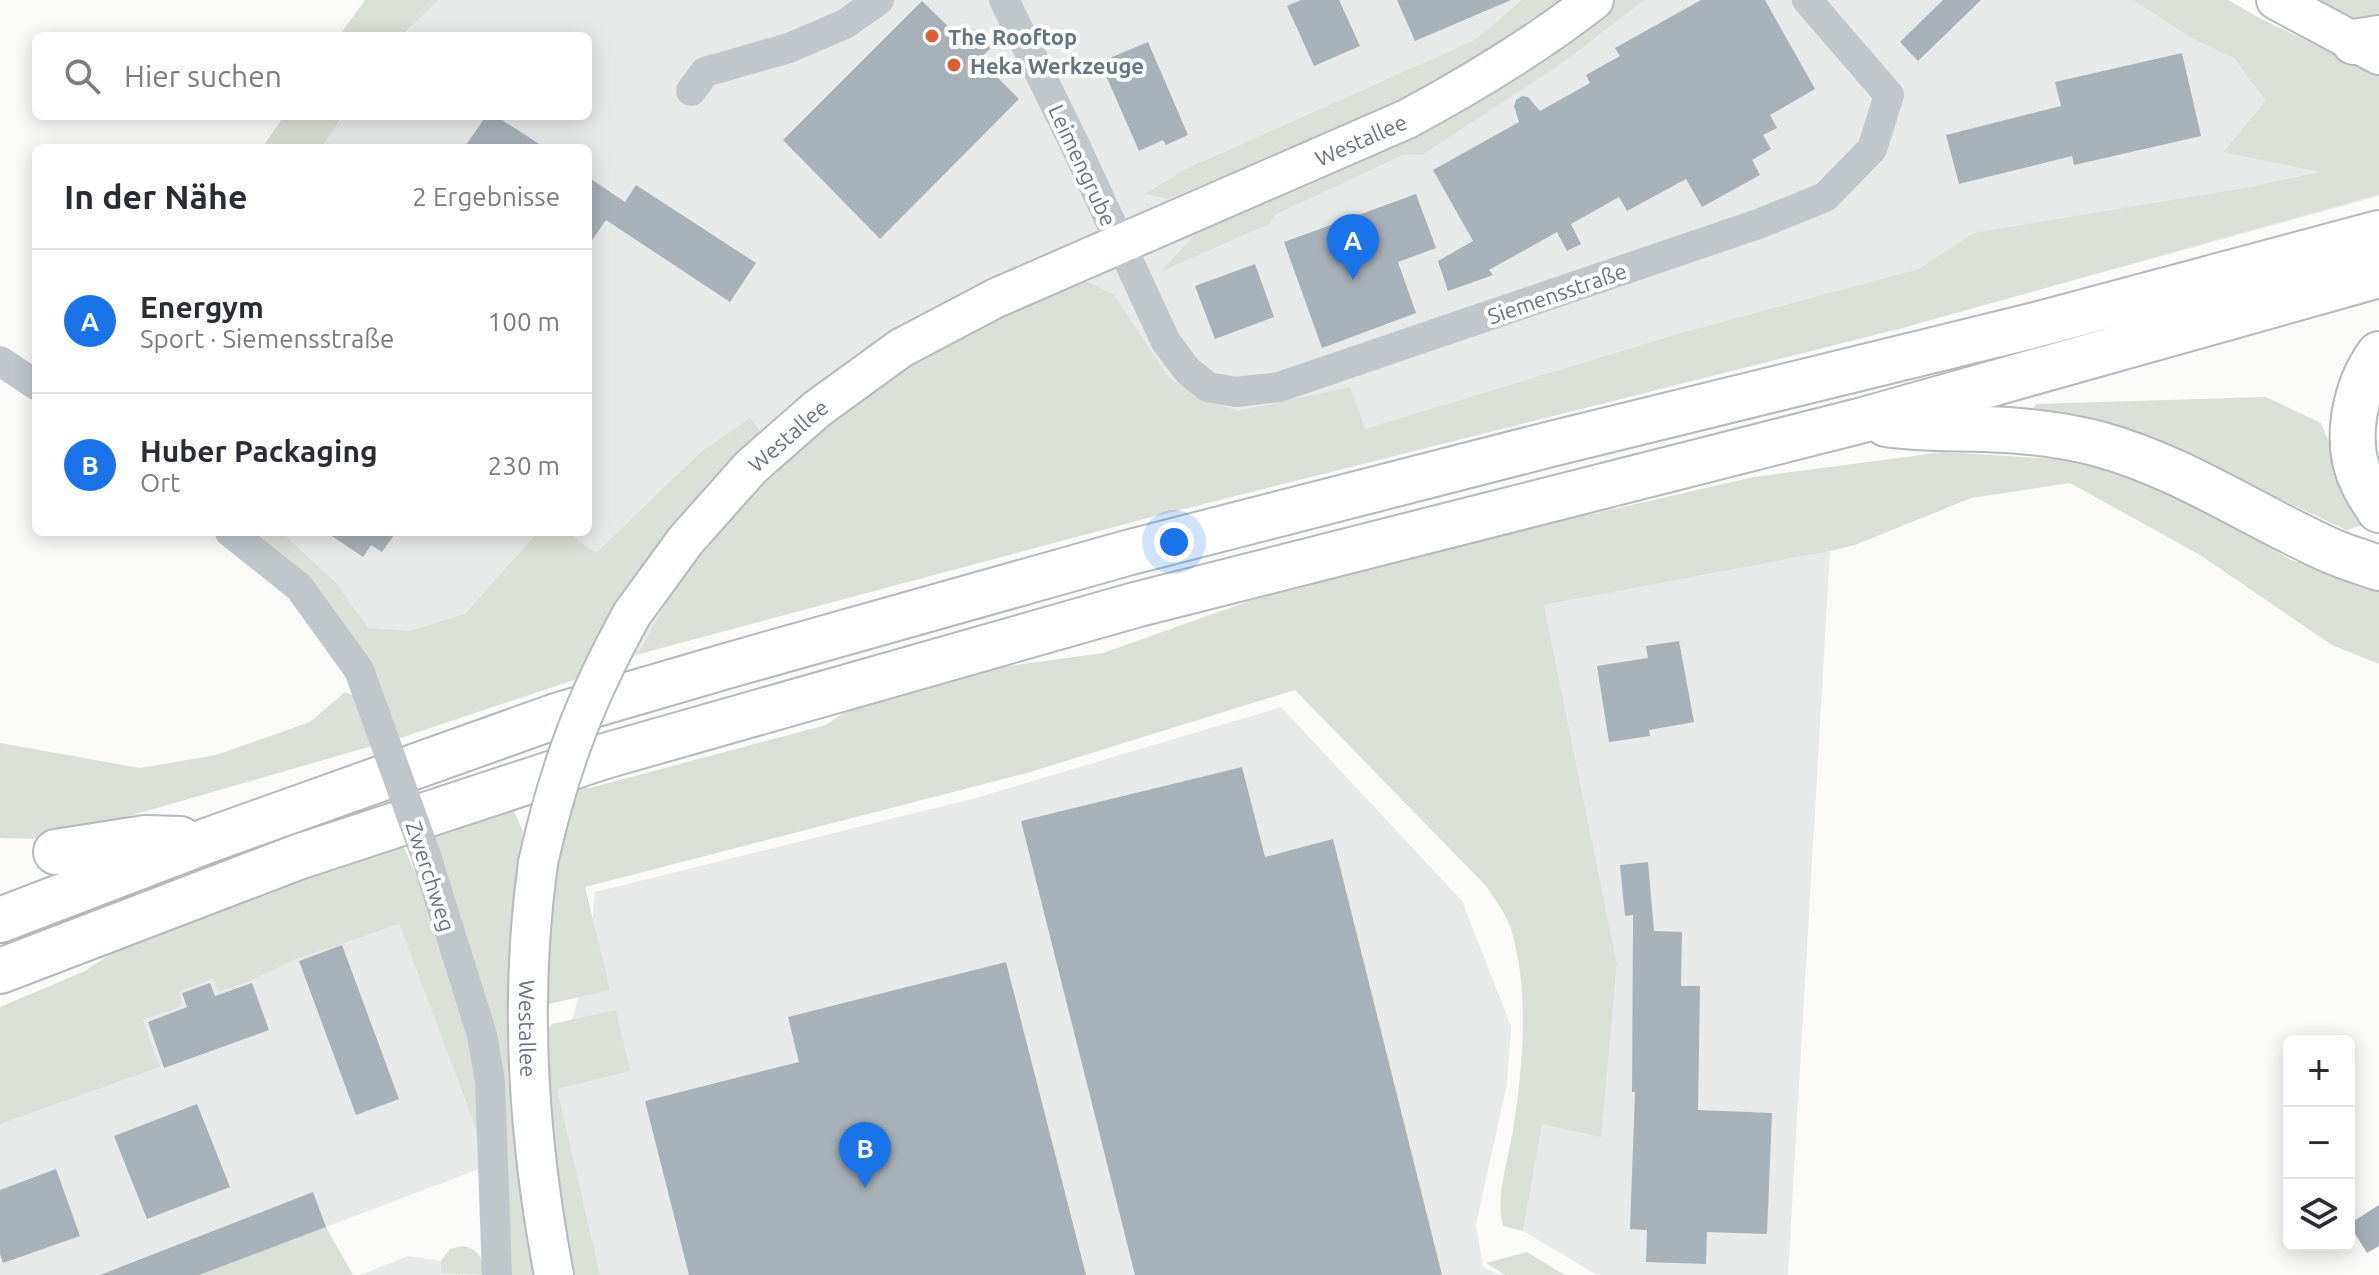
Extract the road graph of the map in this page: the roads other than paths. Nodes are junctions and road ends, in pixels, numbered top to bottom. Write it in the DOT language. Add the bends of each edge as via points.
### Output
graph roads {
  1 [pos="879,0"];
  2 [pos="1004,0"];
  3 [pos="1594,0"];
  4 [pos="1807,0"];
  5 [pos="2276,0"];
  6 [pos="2371,45"];
  7 [pos="691,91"];
  8 [pos="2379,233"];
  9 [pos="1120,245"];
  10 [pos="2379,275"];
  11 [pos="2379,354"];
  12 [pos="0,361"];
  13 [pos="32,382"];
  14 [pos="1863,420"];
  15 [pos="2379,510"];
  16 [pos="235,536"];
  17 [pos="2379,568"];
  18 [pos="209,840"];
  19 [pos="56,852"];
  20 [pos="0,920"];
  21 [pos="0,971"];
  22 [pos="497,1275"];
  23 [pos="554,1275"];
  1 -- 7 [label="street" via="845,24 789,48 705,72"];
  2 -- 9 [label="street, Leimengrube"];
  3 -- 9 [label="main road, Westallee" via="1552,34 1407,119"];
  4 -- 9 [label="street, Siemensstraße" via="1889,95 1872,149 1825,197 1761,223 1279,387 1236,392 1208,387 1188,371 1166,342"];
  5 -- 6 [label="main road"];
  8 -- 18 [label="highway" via="965,597 559,715"];
  9 -- 23 [label="main road, Westallee, bridge" via="996,298 901,348 817,409 751,467 686,540 632,614 573,736 538,863 529,927 531,1110"];
  10 -- 14 [label="highway"];
  11 -- 15 [label="highway" via="2358,391 2354,445 2361,481"];
  12 -- 13 [label="street"];
  14 -- 17 [label="highway" via="1916,429 2018,431 2099,444 2194,479 2329,550"];
  14 -- 21 [label="highway" via="1150,601 605,756 298,857"];
  16 -- 22 [label="street, Zwerchweg, bridge" via="299,587 359,670 426,856 482,1035 490,1081"];
  18 -- 19 [label="highway" via="145,838"];
  18 -- 20 [label="highway"];
}
